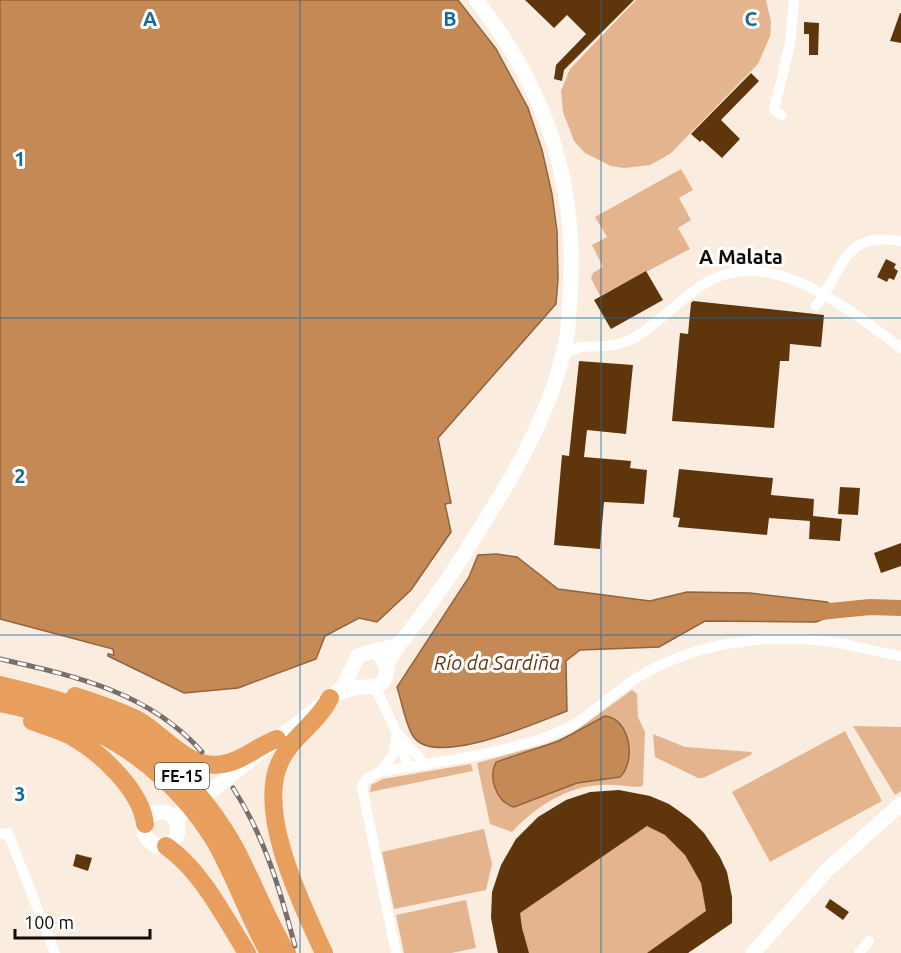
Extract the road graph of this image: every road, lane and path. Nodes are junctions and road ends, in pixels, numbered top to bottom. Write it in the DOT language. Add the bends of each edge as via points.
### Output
graph roads {
  1 [pos="476,0"];
  2 [pos="794,0"];
  3 [pos="782,116"];
  4 [pos="901,241"];
  5 [pos="824,296"];
  6 [pos="816,306"];
  7 [pos="567,325"];
  8 [pos="585,346"];
  9 [pos="901,348"];
  10 [pos="561,358"];
  11 [pos="399,644"];
  12 [pos="870,650"];
  13 [pos="373,652"];
  14 [pos="901,656"];
  15 [pos="901,664"];
  16 [pos="387,665"];
  17 [pos="352,670"];
  18 [pos="0,678"];
  19 [pos="0,685"];
  20 [pos="369,687"];
  21 [pos="333,696"];
  22 [pos="0,705"];
  23 [pos="397,733"];
  24 [pos="277,739"];
  25 [pos="426,765"];
  26 [pos="408,767"];
  27 [pos="379,772"];
  28 [pos="901,804"];
  29 [pos="179,815"];
  30 [pos="144,824"];
  31 [pos="4,834"];
  32 [pos="166,846"];
  33 [pos="869,941"];
  34 [pos="55,953"];
  35 [pos="247,953"];
  36 [pos="269,953"];
  37 [pos="287,953"];
  38 [pos="324,953"];
  39 [pos="396,953"];
  40 [pos="753,953"];
  41 [pos="859,953"];
  1 -- 7 [label="main road" via="528,78 555,144 572,239"];
  2 -- 3 [label="street" via="790,44 774,110"];
  4 -- 5 [label="street" via="881,238 857,246 845,258"];
  5 -- 6 [label="street"];
  5 -- 8 [label="street" via="778,274 732,272 705,283 638,336 610,345"];
  5 -- 9 [label="street"];
  7 -- 8 [label="street"];
  7 -- 10 [label="main road"];
  8 -- 10 [label="street" via="574,348"];
  10 -- 11 [label="main road" via="535,433 515,470 484,523"];
  11 -- 13 [label="main road"];
  11 -- 16 [label="main road"];
  12 -- 14 [label="street"];
  12 -- 15 [label="street"];
  12 -- 25 [label="street" via="798,639 750,641 708,649 640,676 579,722 562,730 503,750"];
  13 -- 16 [label="main road"];
  13 -- 17 [label="main road" via="358,656"];
  16 -- 20 [label="main road" via="384,680"];
  17 -- 20 [label="main road" via="355,680"];
  17 -- 21 [label="main road"];
  18 -- 24 [label="highway" via="103,705 138,721 184,754 207,765 236,761"];
  19 -- 37 [label="highway, FE-15" via="99,717 136,738 178,772 207,805 236,850"];
  20 -- 21 [label="main road"];
  20 -- 23 [label="street"];
  21 -- 24 [label="main road"];
  21 -- 38 [label="highway" via="288,748 279,763 272,793 282,846"];
  22 -- 30 [label="highway" via="71,736 100,756 134,796"];
  22 -- 36 [label="highway, FE-15" via="66,719 96,732 145,762 167,782 213,838"];
  23 -- 25 [label="street"];
  23 -- 26 [label="street"];
  23 -- 27 [label="street" via="393,755"];
  24 -- 29 [label="main road"];
  25 -- 26 [label="street"];
  26 -- 27 [label="street"];
  27 -- 39 [label="street" via="366,779 362,787"];
  28 -- 40 [label="main road" via="827,870"];
  29 -- 30 [label="main road" via="161,812 151,815"];
  29 -- 32 [label="main road" via="178,835"];
  30 -- 32 [label="main road" via="147,839 155,846"];
  31 -- 34 [label="street"];
  32 -- 35 [label="highway" via="186,863"];
  33 -- 41 [label="street"];
}
